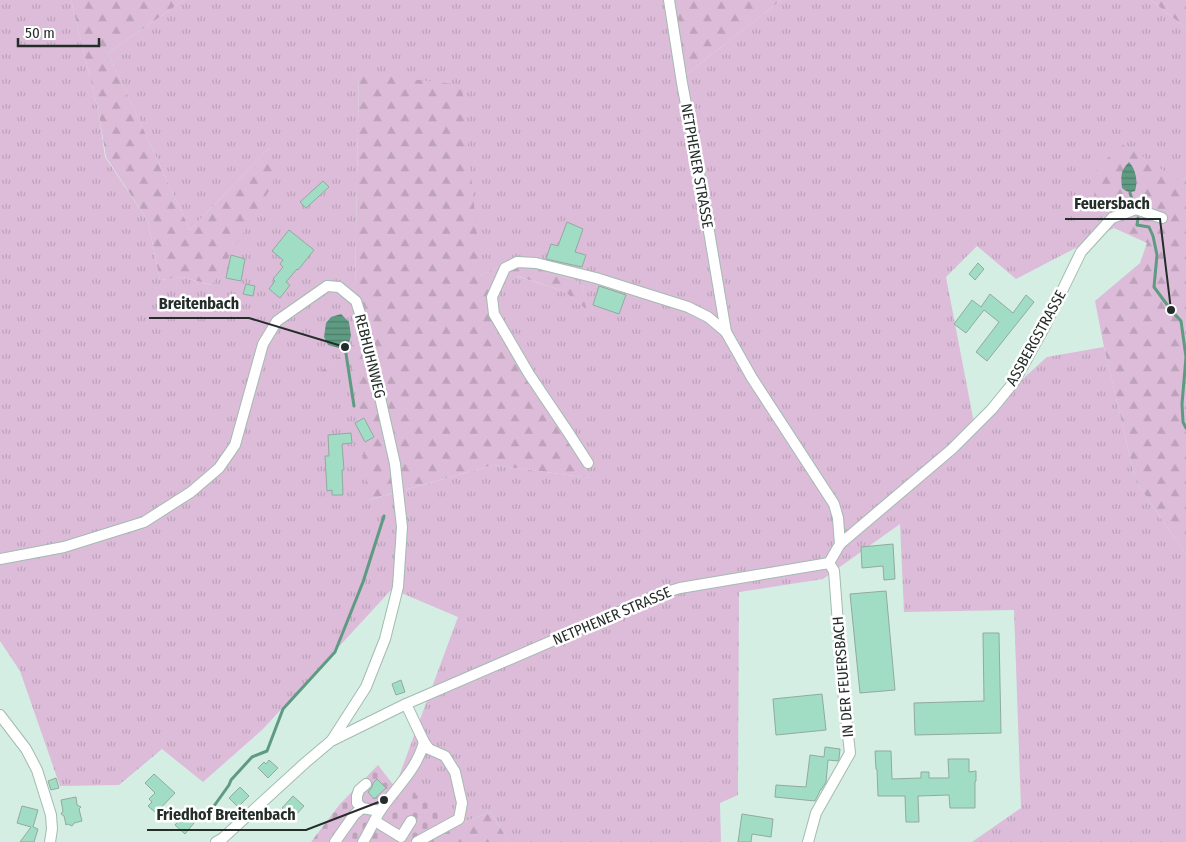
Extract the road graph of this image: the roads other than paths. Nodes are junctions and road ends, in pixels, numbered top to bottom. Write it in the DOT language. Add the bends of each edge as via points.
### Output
graph roads {
  1 [pos="669,0"];
  2 [pos="1162,218"];
  3 [pos="726,332"];
  4 [pos="588,463"];
  5 [pos="840,544"];
  6 [pos="0,559"];
  7 [pos="829,563"];
  8 [pos="406,704"];
  9 [pos="0,714"];
  10 [pos="331,741"];
  11 [pos="424,742"];
  12 [pos="366,784"];
  13 [pos="362,808"];
  14 [pos="380,811"];
  15 [pos="375,821"];
  16 [pos="411,821"];
  17 [pos="50,842"];
  18 [pos="216,842"];
  19 [pos="335,842"];
  20 [pos="363,842"];
  21 [pos="417,842"];
  22 [pos="808,842"];
  1 -- 3 [label="street, NETPHENER STRASSE"];
  2 -- 5 [label="street, ASSBERGSTRASSE" via="1136,210 1112,218 1081,252 1046,326 1014,382 992,409 952,449"];
  3 -- 4 [label="street, NETPHENER STRASSE" via="708,317 688,307 596,278 536,263 517,262 504,268 492,297 494,314 528,374"];
  3 -- 5 [label="street, NETPHENER STRASSE" via="834,504"];
  5 -- 7 [label="street"];
  6 -- 10 [label="street, REBHUHNWEG" via="64,547 144,522 191,492 218,468 235,445 263,344 277,321 327,286 339,287 356,301 364,326 395,464 402,527 398,587 385,639 366,688"];
  7 -- 8 [label="street, NETPHENER STRASSE" via="663,592"];
  7 -- 22 [label="street, IN DER FEUERSBACH" via="834,571 850,752 816,812"];
  8 -- 10 [label="street, NETPHENER STRASSE"];
  8 -- 11 [label="street"];
  9 -- 17 [label="street" via="37,770 51,815"];
  10 -- 18 [label="street, NETPHENER STRASSE"];
  11 -- 14 [label="street" via="411,771"];
  11 -- 21 [label="street" via="429,749 445,756 455,772 462,803 459,819"];
  12 -- 13 [label="street" via="357,796 357,803"];
  13 -- 14 [label="street"];
  13 -- 19 [label="street"];
  14 -- 15 [label="street"];
  15 -- 16 [label="street" via="401,837"];
  15 -- 20 [label="street"];
}
